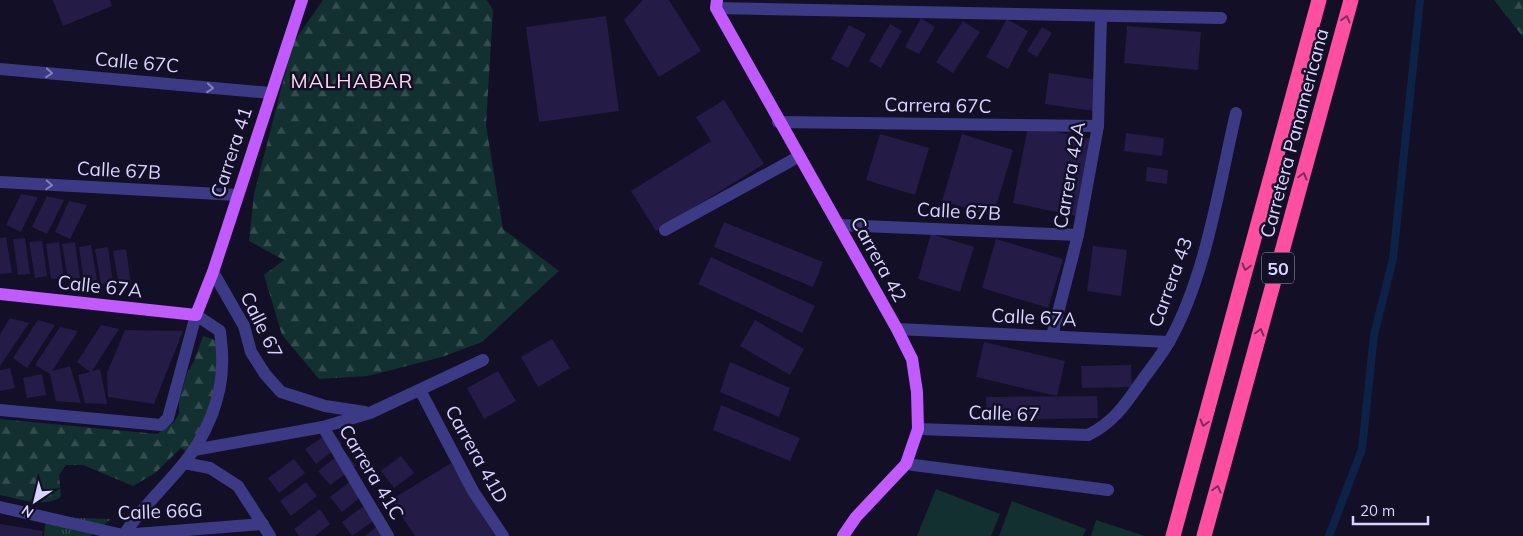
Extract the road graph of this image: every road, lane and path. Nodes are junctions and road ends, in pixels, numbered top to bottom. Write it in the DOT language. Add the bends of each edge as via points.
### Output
graph roads {
  1 [pos="302,0"];
  2 [pos="1319,0"];
  3 [pos="1351,0"];
  4 [pos="717,4"];
  5 [pos="1101,16"];
  6 [pos="1221,18"];
  7 [pos="0,69"];
  8 [pos="270,93"];
  9 [pos="1236,113"];
  10 [pos="778,122"];
  11 [pos="1098,126"];
  12 [pos="798,157"];
  13 [pos="0,182"];
  14 [pos="236,195"];
  15 [pos="839,225"];
  16 [pos="665,230"];
  17 [pos="1078,236"];
  18 [pos="213,272"];
  19 [pos="0,294"];
  20 [pos="196,315"];
  21 [pos="897,329"];
  22 [pos="1052,336"];
  23 [pos="1169,342"];
  24 [pos="483,360"];
  25 [pos="420,390"];
  26 [pos="0,410"];
  27 [pos="370,413"];
  28 [pos="323,426"];
  29 [pos="918,429"];
  30 [pos="1088,435"];
  31 [pos="194,450"];
  32 [pos="184,463"];
  33 [pos="906,464"];
  34 [pos="1108,490"];
  35 [pos="0,507"];
  36 [pos="263,524"];
  37 [pos="123,535"];
  38 [pos="270,536"];
  39 [pos="388,536"];
  40 [pos="503,536"];
  41 [pos="843,536"];
  42 [pos="1173,536"];
  43 [pos="1204,536"];
  1 -- 8 [label="main road, Carrera 41"];
  2 -- 42 [label="highway, Carretera Panamericana / 50, one-way"];
  43 -- 3 [label="highway, Carretera Panamericana / 50, one-way"];
  4 -- 5 [label="street"];
  4 -- 10 [label="main road, Carrera 42"];
  5 -- 6 [label="street"];
  5 -- 11 [label="street, Carrera 42A"];
  7 -- 8 [label="street, Calle 67C, one-way"];
  8 -- 14 [label="main road, Carrera 41"];
  9 -- 23 [label="street, Carrera 43" via="1199,270"];
  10 -- 11 [label="street, Carrera 67C"];
  10 -- 12 [label="main road, Carrera 42"];
  11 -- 17 [label="street, Carrera 42A"];
  12 -- 15 [label="main road, Carrera 42"];
  12 -- 16 [label="street"];
  13 -- 14 [label="street, Calle 67B, one-way"];
  14 -- 18 [label="main road, Carrera 41"];
  15 -- 17 [label="street, Calle 67B"];
  15 -- 21 [label="main road, Carrera 42"];
  17 -- 22 [label="street, Carrera 42A"];
  18 -- 20 [label="main road, Carrera 41"];
  18 -- 27 [label="street, Calle 67" via="244,326 251,352 281,392 325,406"];
  19 -- 20 [label="main road, Calle 67A"];
  20 -- 26 [label="street, Carrera 41" via="168,418 158,425"];
  20 -- 31 [label="street" via="220,331 222,366 212,411"];
  21 -- 22 [label="street, Calle 67A"];
  21 -- 29 [label="main road, Carrera 42" via="912,359"];
  22 -- 23 [label="street, Calle 67A"];
  23 -- 30 [label="street, Carrera 43" via="1122,408 1104,427"];
  24 -- 25 [label="street"];
  25 -- 27 [label="street"];
  25 -- 40 [label="street, Carrera 41D" via="473,491"];
  27 -- 28 [label="street"];
  28 -- 31 [label="street"];
  28 -- 39 [label="street, Carrera 41C"];
  29 -- 30 [label="street, Calle 67"];
  29 -- 33 [label="main road, Carrera 42"];
  31 -- 32 [label="street"];
  32 -- 36 [label="street" via="210,468 238,486"];
  32 -- 37 [label="street"];
  33 -- 34 [label="street"];
  33 -- 41 [label="main road, Carrera 42" via="856,517"];
  35 -- 37 [label="street, Calle 66G"];
  36 -- 37 [label="street, Calle 66G"];
  36 -- 38 [label="street"];
}
